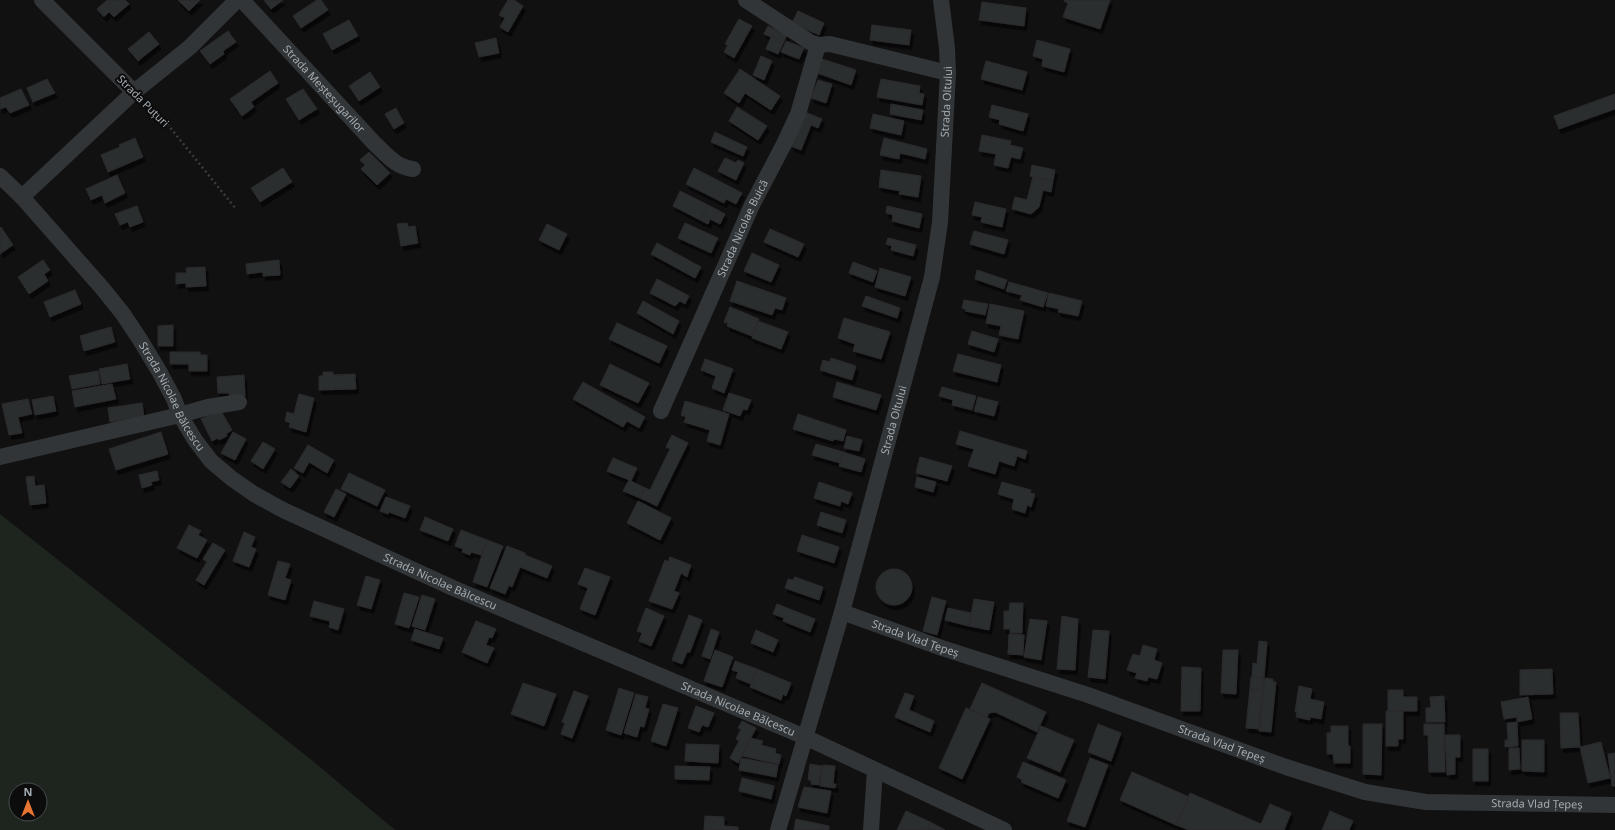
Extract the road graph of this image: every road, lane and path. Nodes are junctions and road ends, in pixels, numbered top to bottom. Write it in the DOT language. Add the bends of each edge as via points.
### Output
graph roads {
  1 [pos="42,0"];
  2 [pos="237,0"];
  3 [pos="242,0"];
  4 [pos="746,0"];
  5 [pos="941,0"];
  6 [pos="818,45"];
  7 [pos="948,73"];
  8 [pos="134,92"];
  9 [pos="413,169"];
  10 [pos="0,176"];
  11 [pos="22,197"];
  12 [pos="236,209"];
  13 [pos="239,402"];
  14 [pos="661,411"];
  15 [pos="180,415"];
  16 [pos="0,457"];
  17 [pos="842,612"];
  18 [pos="805,737"];
  19 [pos="874,770"];
  20 [pos="1615,805"];
  21 [pos="778,830"];
  22 [pos="871,830"];
  23 [pos="1004,830"];
  1 -- 8 [label="street, Strada Puțuri"];
  2 -- 8 [label="street" via="190,47"];
  3 -- 9 [label="street, Strada Meșteșugarilor" via="375,144 396,164"];
  4 -- 6 [label="street"];
  5 -- 7 [label="street, Strada Oltului"];
  6 -- 7 [label="street" via="830,44"];
  6 -- 14 [label="street, Strada Nicolae Buică" via="798,114 752,205"];
  7 -- 17 [label="street, Strada Oltului" via="940,222 932,277"];
  8 -- 11 [label="street"];
  8 -- 12 [label="path, Strada Puțuri" via="164,120"];
  10 -- 11 [label="street, Strada Nicolae Bălcescu"];
  11 -- 15 [label="street, Strada Nicolae Bălcescu" via="123,314 159,371"];
  13 -- 15 [label="street"];
  15 -- 16 [label="street"];
  15 -- 18 [label="street, Strada Nicolae Bălcescu" via="211,461 248,490 282,510 453,588"];
  17 -- 18 [label="street, Strada Oltului"];
  17 -- 20 [label="street, Strada Vlad Țepeș" via="942,648 1088,695 1286,767 1365,792 1426,802"];
  18 -- 19 [label="street, Strada Nicolae Bălcescu"];
  18 -- 21 [label="street, Strada Oltului"];
  19 -- 22 [label="street"];
  19 -- 23 [label="street, Strada Nicolae Bălcescu"];
}
